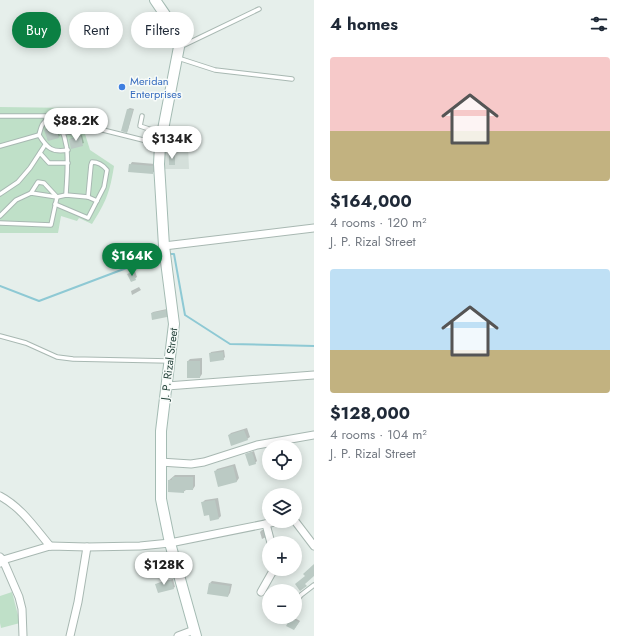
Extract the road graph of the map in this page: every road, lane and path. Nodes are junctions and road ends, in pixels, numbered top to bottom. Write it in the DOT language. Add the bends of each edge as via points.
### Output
graph roads {
  1 [pos="155,0"];
  2 [pos="259,9"];
  3 [pos="163,12"];
  4 [pos="194,40"];
  5 [pos="179,48"];
  6 [pos="177,58"];
  7 [pos="292,79"];
  8 [pos="0,116"];
  9 [pos="51,116"];
  10 [pos="142,116"];
  11 [pos="62,133"];
  12 [pos="162,134"];
  13 [pos="39,136"];
  14 [pos="160,144"];
  15 [pos="45,145"];
  16 [pos="0,146"];
  17 [pos="68,150"];
  18 [pos="40,153"];
  19 [pos="68,162"];
  20 [pos="31,193"];
  21 [pos="0,194"];
  22 [pos="66,195"];
  23 [pos="57,197"];
  24 [pos="88,197"];
  25 [pos="97,201"];
  26 [pos="55,204"];
  27 [pos="0,216"];
  28 [pos="0,223"];
  29 [pos="314,228"];
  30 [pos="164,246"];
  31 [pos="0,336"];
  32 [pos="171,361"];
  33 [pos="314,375"];
  34 [pos="167,386"];
  35 [pos="314,435"];
  36 [pos="160,462"];
  37 [pos="0,496"];
  38 [pos="262,525"];
  39 [pos="300,528"];
  40 [pos="170,543"];
  41 [pos="50,546"];
  42 [pos="314,546"];
  43 [pos="86,547"];
  44 [pos="1,560"];
  45 [pos="270,576"];
  46 [pos="314,585"];
  47 [pos="261,592"];
  48 [pos="302,594"];
  49 [pos="195,633"];
  50 [pos="23,636"];
  51 [pos="70,636"];
  52 [pos="178,636"];
  1 -- 3 [label="main road, J. P. Rizal Street"];
  2 -- 4 [label="lane"];
  5 -- 6 [label="main road, J. P. Rizal Street"];
  6 -- 7 [label="lane" via="214,70"];
  6 -- 12 [label="main road, J. P. Rizal Street"];
  8 -- 9 [label="lane"];
  9 -- 11 [label="lane" via="61,127"];
  9 -- 13 [label="lane" via="41,125"];
  10 -- 12 [label="lane" via="140,126"];
  11 -- 14 [label="lane" via="95,128"];
  11 -- 17 [label="lane"];
  12 -- 14 [label="main road, J. P. Rizal Street"];
  13 -- 15 [label="lane"];
  13 -- 16 [label="lane"];
  14 -- 30 [label="main road, J. P. Rizal Street" via="159,179"];
  15 -- 17 [label="lane" via="60,152"];
  15 -- 18 [label="lane"];
  17 -- 19 [label="lane"];
  18 -- 19 [label="lane" via="49,163"];
  18 -- 21 [label="lane" via="18,182"];
  19 -- 22 [label="lane"];
  20 -- 23 [label="lane"];
  20 -- 23 [label="lane" via="38,182 44,183"];
  20 -- 27 [label="lane" via="16,200"];
  22 -- 23 [label="lane"];
  22 -- 24 [label="lane"];
  23 -- 26 [label="lane"];
  24 -- 25 [label="lane"];
  24 -- 25 [label="lane" via="91,165 92,162 96,162 107,170 104,187"];
  25 -- 26 [label="lane" via="88,218"];
  26 -- 28 [label="lane" via="51,225"];
  29 -- 30 [label="street"];
  30 -- 32 [label="main road, J. P. Rizal Street" via="174,324"];
  31 -- 32 [label="lane" via="26,343 57,357"];
  32 -- 34 [label="main road, J. P. Rizal Street"];
  33 -- 34 [label="street"];
  34 -- 36 [label="main road, J. P. Rizal Street"];
  35 -- 36 [label="street" via="257,445 204,462"];
  36 -- 40 [label="main road, J. P. Rizal Street" via="161,499"];
  37 -- 41 [label="street" via="20,511"];
  38 -- 40 [label="street"];
  39 -- 42 [label="street"];
  40 -- 43 [label="street"];
  40 -- 49 [label="main road, J. P. Rizal Street"];
  41 -- 43 [label="street"];
  41 -- 44 [label="street"];
  43 -- 51 [label="street"];
  44 -- 50 [label="street" via="19,597"];
  45 -- 47 [label="street"];
  46 -- 48 [label="lane"];
  49 -- 52 [label="street"];
}
